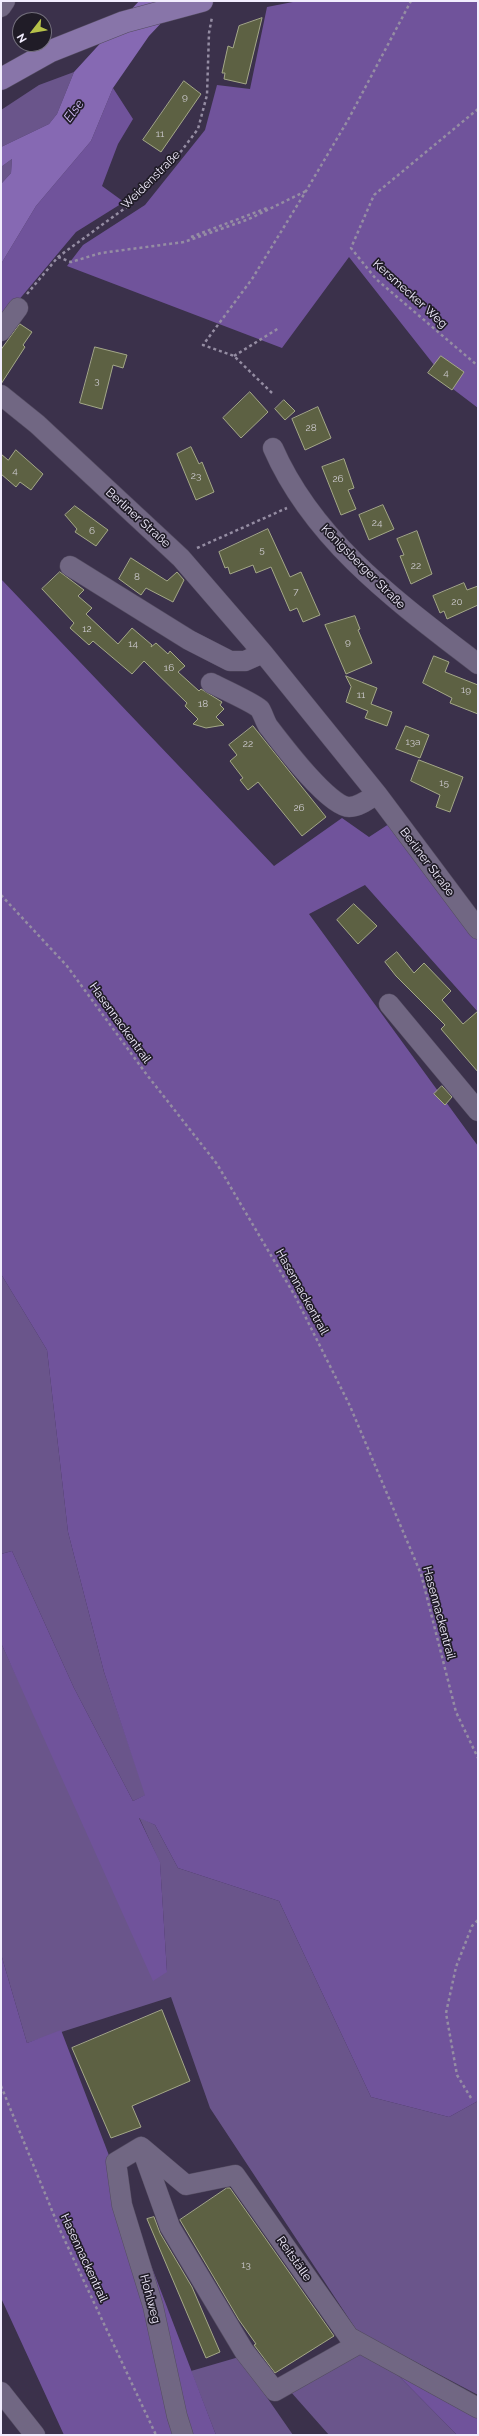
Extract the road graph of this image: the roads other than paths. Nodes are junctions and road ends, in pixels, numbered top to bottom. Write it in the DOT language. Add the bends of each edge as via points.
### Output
graph roads {
  1 [pos="5,1"];
  2 [pos="202,1"];
  3 [pos="1,7"];
  4 [pos="1,79"];
  5 [pos="18,308"];
  6 [pos="1,331"];
  7 [pos="1,395"];
  8 [pos="272,448"];
  9 [pos="70,566"];
  10 [pos="263,653"];
  11 [pos="478,664"];
  12 [pos="211,683"];
  13 [pos="377,794"];
  14 [pos="478,929"];
  15 [pos="389,1004"];
  16 [pos="478,1111"];
  17 [pos="141,2147"];
  18 [pos="360,2343"];
  19 [pos="1,2392"];
  20 [pos="478,2408"];
  21 [pos="35,2435"];
  22 [pos="183,2435"];
  1 -- 3 [label="street"];
  2 -- 4 [label="main road" via="124,22 51,51"];
  5 -- 6 [label="street"];
  7 -- 10 [label="street, Berliner Straße" via="37,424 181,558"];
  8 -- 11 [label="street, Königsberger Straße" via="302,502 318,522 406,610"];
  9 -- 10 [label="street" via="189,640 230,661 245,662"];
  10 -- 13 [label="street, Berliner Straße"];
  12 -- 13 [label="street" via="259,708 268,725 311,779 328,796 343,806 350,807 359,805"];
  13 -- 14 [label="street, Berliner Straße"];
  15 -- 16 [label="street"];
  17 -- 18 [label="street, Reitställe" via="186,2185 235,2176 349,2337"];
  17 -- 18 [label="street" via="170,2227 244,2351 275,2391"];
  17 -- 22 [label="street, Hohlweg" via="116,2162 122,2205 153,2306"];
  18 -- 20 [label="street, Reitställe"];
  19 -- 21 [label="street"];
}
